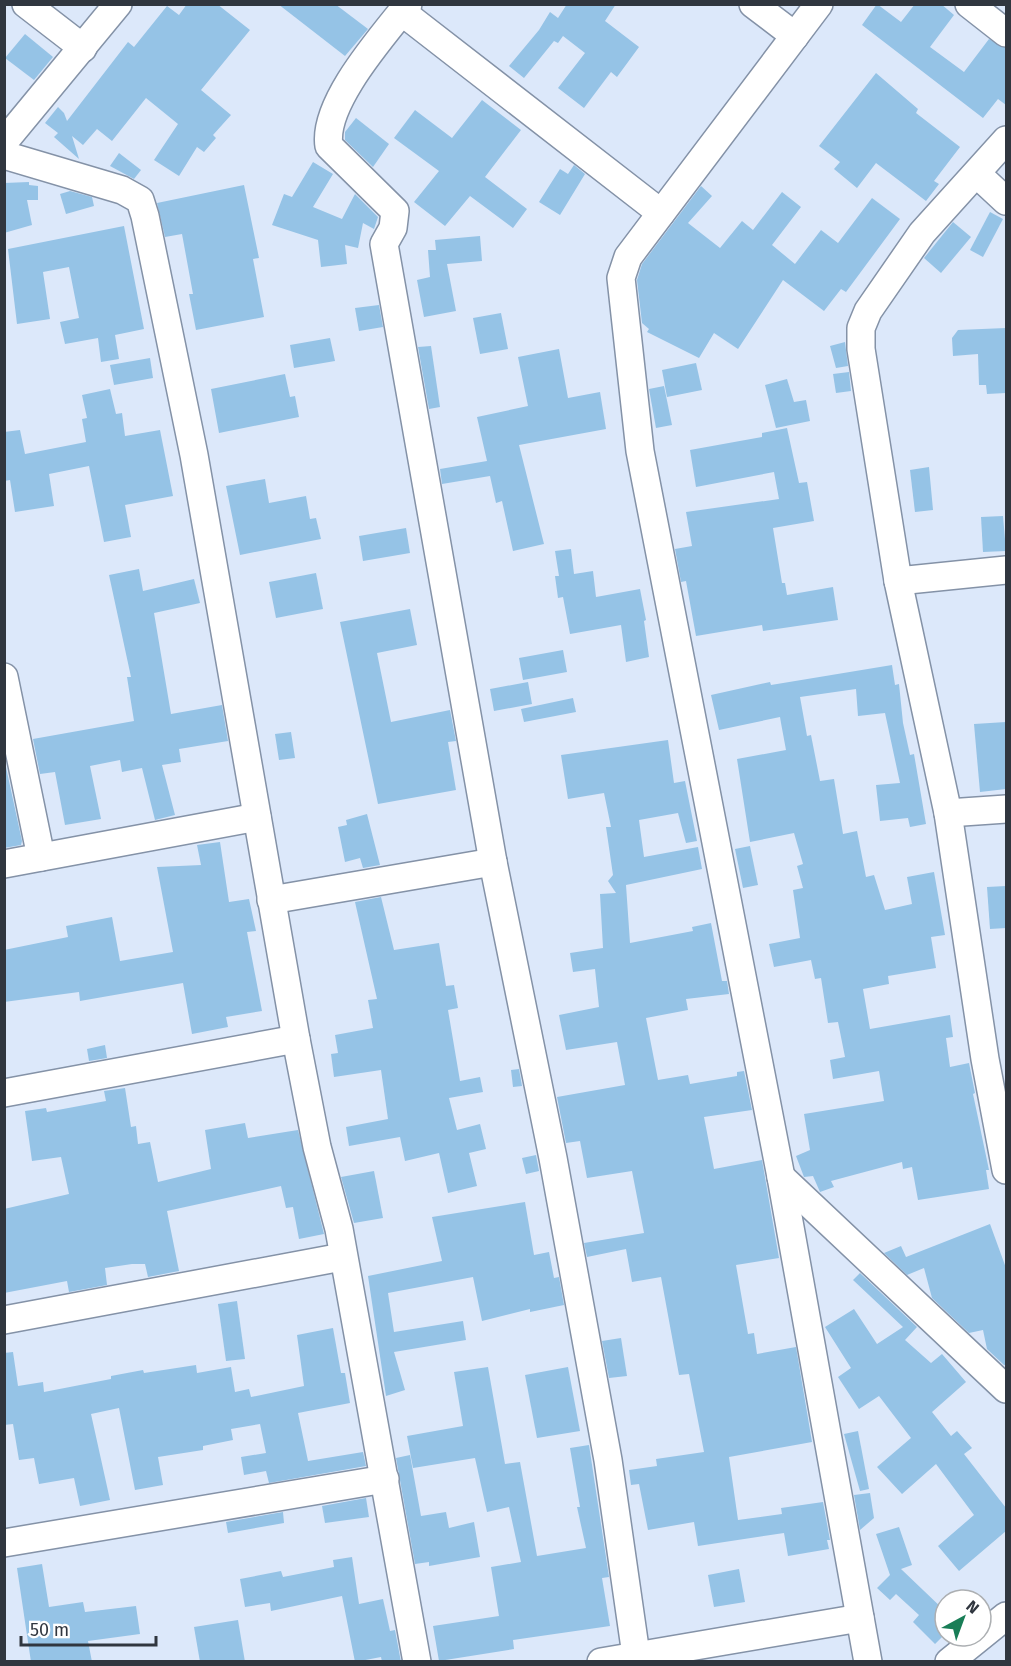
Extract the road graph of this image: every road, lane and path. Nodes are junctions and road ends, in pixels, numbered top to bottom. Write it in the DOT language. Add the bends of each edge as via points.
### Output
graph roads {
  1 [pos="26,4"];
  2 [pos="118,4"];
  3 [pos="753,4"];
  4 [pos="819,4"];
  5 [pos="969,4"];
  6 [pos="405,8"];
  7 [pos="1006,33"];
  8 [pos="795,36"];
  9 [pos="83,48"];
  10 [pos="1006,140"];
  11 [pos="4,142"];
  12 [pos="4,155"];
  13 [pos="977,174"];
  14 [pos="1006,201"];
  15 [pos="661,213"];
  16 [pos="1006,570"];
  17 [pos="898,581"];
  18 [pos="4,677"];
  19 [pos="1006,809"];
  20 [pos="948,813"];
  21 [pos="257,817"];
  22 [pos="41,857"];
  23 [pos="493,862"];
  24 [pos="4,864"];
  25 [pos="271,900"];
  26 [pos="296,1040"];
  27 [pos="996,1058"];
  28 [pos="4,1094"];
  29 [pos="1006,1170"];
  30 [pos="781,1177"];
  31 [pos="342,1257"];
  32 [pos="4,1320"];
  33 [pos="1006,1389"];
  34 [pos="385,1479"];
  35 [pos="4,1543"];
  36 [pos="1006,1616"];
  37 [pos="860,1618"];
  38 [pos="636,1655"];
  39 [pos="417,1662"];
  40 [pos="601,1662"];
  41 [pos="868,1662"];
  42 [pos="949,1662"];
  1 -- 9 [label="street"];
  2 -- 9 [label="street"];
  3 -- 8 [label="street"];
  4 -- 8 [label="street"];
  5 -- 7 [label="street"];
  6 -- 15 [label="street"];
  6 -- 23 [label="street" via="344,92 328,137 329,146 395,211 393,228 384,244"];
  8 -- 15 [label="street"];
  9 -- 11 [label="street"];
  10 -- 13 [label="street"];
  12 -- 21 [label="street" via="122,190 140,200 194,455"];
  13 -- 14 [label="street"];
  13 -- 17 [label="street" via="922,233 868,311 861,328 861,349"];
  15 -- 30 [label="street" via="628,257 621,278 640,451"];
  16 -- 17 [label="street"];
  17 -- 20 [label="street"];
  18 -- 22 [label="street"];
  19 -- 20 [label="street"];
  20 -- 27 [label="street"];
  21 -- 22 [label="street"];
  21 -- 25 [label="street"];
  22 -- 24 [label="street"];
  23 -- 25 [label="street"];
  23 -- 38 [label="street" via="585,1332"];
  25 -- 26 [label="street"];
  26 -- 28 [label="street"];
  26 -- 31 [label="street"];
  27 -- 29 [label="street"];
  30 -- 33 [label="street"];
  30 -- 37 [label="street"];
  31 -- 32 [label="street"];
  31 -- 34 [label="street"];
  34 -- 35 [label="street"];
  34 -- 39 [label="street"];
  36 -- 42 [label="street"];
  37 -- 38 [label="street"];
  37 -- 41 [label="street"];
  38 -- 40 [label="street"];
}
